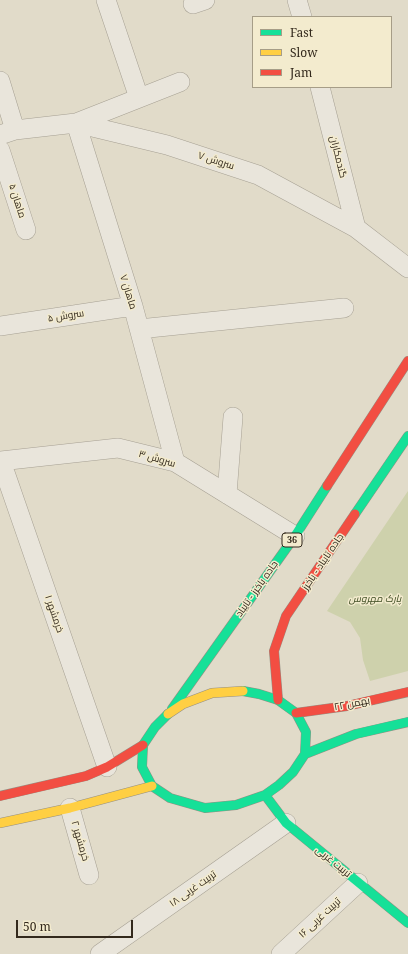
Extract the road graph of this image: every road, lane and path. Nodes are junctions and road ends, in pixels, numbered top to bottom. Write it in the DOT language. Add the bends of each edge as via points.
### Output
graph roads {
  1 [pos="106,0"];
  2 [pos="297,0"];
  3 [pos="302,16"];
  4 [pos="0,82"];
  5 [pos="180,82"];
  6 [pos="320,88"];
  7 [pos="139,98"];
  8 [pos="76,124"];
  9 [pos="8,132"];
  10 [pos="0,150"];
  11 [pos="356,228"];
  12 [pos="26,230"];
  13 [pos="408,268"];
  14 [pos="133,306"];
  15 [pos="344,308"];
  16 [pos="0,326"];
  17 [pos="139,329"];
  18 [pos="408,361"];
  19 [pos="233,417"];
  20 [pos="408,436"];
  21 [pos="0,461"];
  22 [pos="175,462"];
  23 [pos="227,494"];
  24 [pos="295,536"];
  25 [pos="408,692"];
  26 [pos="278,700"];
  27 [pos="296,712"];
  28 [pos="169,714"];
  29 [pos="408,722"];
  30 [pos="143,745"];
  31 [pos="305,754"];
  32 [pos="107,767"];
  33 [pos="152,786"];
  34 [pos="265,795"];
  35 [pos="0,796"];
  36 [pos="70,808"];
  37 [pos="0,823"];
  38 [pos="286,823"];
  39 [pos="89,875"];
  40 [pos="358,883"];
  41 [pos="408,924"];
  42 [pos="100,954"];
  43 [pos="281,954"];
  1 -- 7 [label="street"];
  2 -- 3 [label="street"];
  4 -- 9 [label="street"];
  5 -- 7 [label="street"];
  6 -- 11 [label="street, گندمکاران"];
  7 -- 8 [label="street"];
  8 -- 9 [label="street, سروش ۷"];
  8 -- 11 [label="street, سروش ۷" via="167,145 258,175"];
  8 -- 14 [label="street, ماهان ۷"];
  10 -- 12 [label="street, ماهان ۵"];
  11 -- 13 [label="street, سروش ۷"];
  14 -- 16 [label="street, سروش ۵"];
  14 -- 17 [label="street, ماهان ۷"];
  15 -- 17 [label="street"];
  17 -- 22 [label="street, ماهان ۷"];
  18 -- 24 [label="main road, جاده باخرز - تایباد / 36"];
  19 -- 23 [label="street"];
  20 -- 26 [label="main road, جاده تایباد - باخرز" via="286,616 274,651"];
  21 -- 22 [label="street, سروش ۳" via="118,448"];
  21 -- 32 [label="street, خرمشهر ۱"];
  22 -- 23 [label="street, سروش ۳"];
  23 -- 24 [label="street, سروش ۳"];
  24 -- 28 [label="main road, جاده باخرز - تایباد / 36"];
  25 -- 27 [label="main road, ۲۲ بهمن" via="347,706"];
  26 -- 27 [label="main road"];
  26 -- 28 [label="main road" via="243,691 212,693 183,704"];
  27 -- 31 [label="main road" via="306,732"];
  28 -- 30 [label="main road" via="155,727"];
  29 -- 31 [label="main road" via="356,734"];
  30 -- 32 [label="main road"];
  30 -- 33 [label="main road" via="142,767"];
  31 -- 34 [label="main road" via="293,772"];
  32 -- 35 [label="main road" via="86,776"];
  33 -- 34 [label="main road" via="170,798 205,808 236,805"];
  33 -- 36 [label="main road"];
  34 -- 38 [label="main road, تربیت غربی"];
  36 -- 37 [label="main road"];
  36 -- 39 [label="street, خرمشهر ۲"];
  38 -- 40 [label="main road, تربیت غربی"];
  38 -- 42 [label="street, تربیت غربی ۱۸"];
  40 -- 41 [label="main road, تربیت غربی"];
  40 -- 43 [label="street, تربیت غربی ۱۶"];
}
